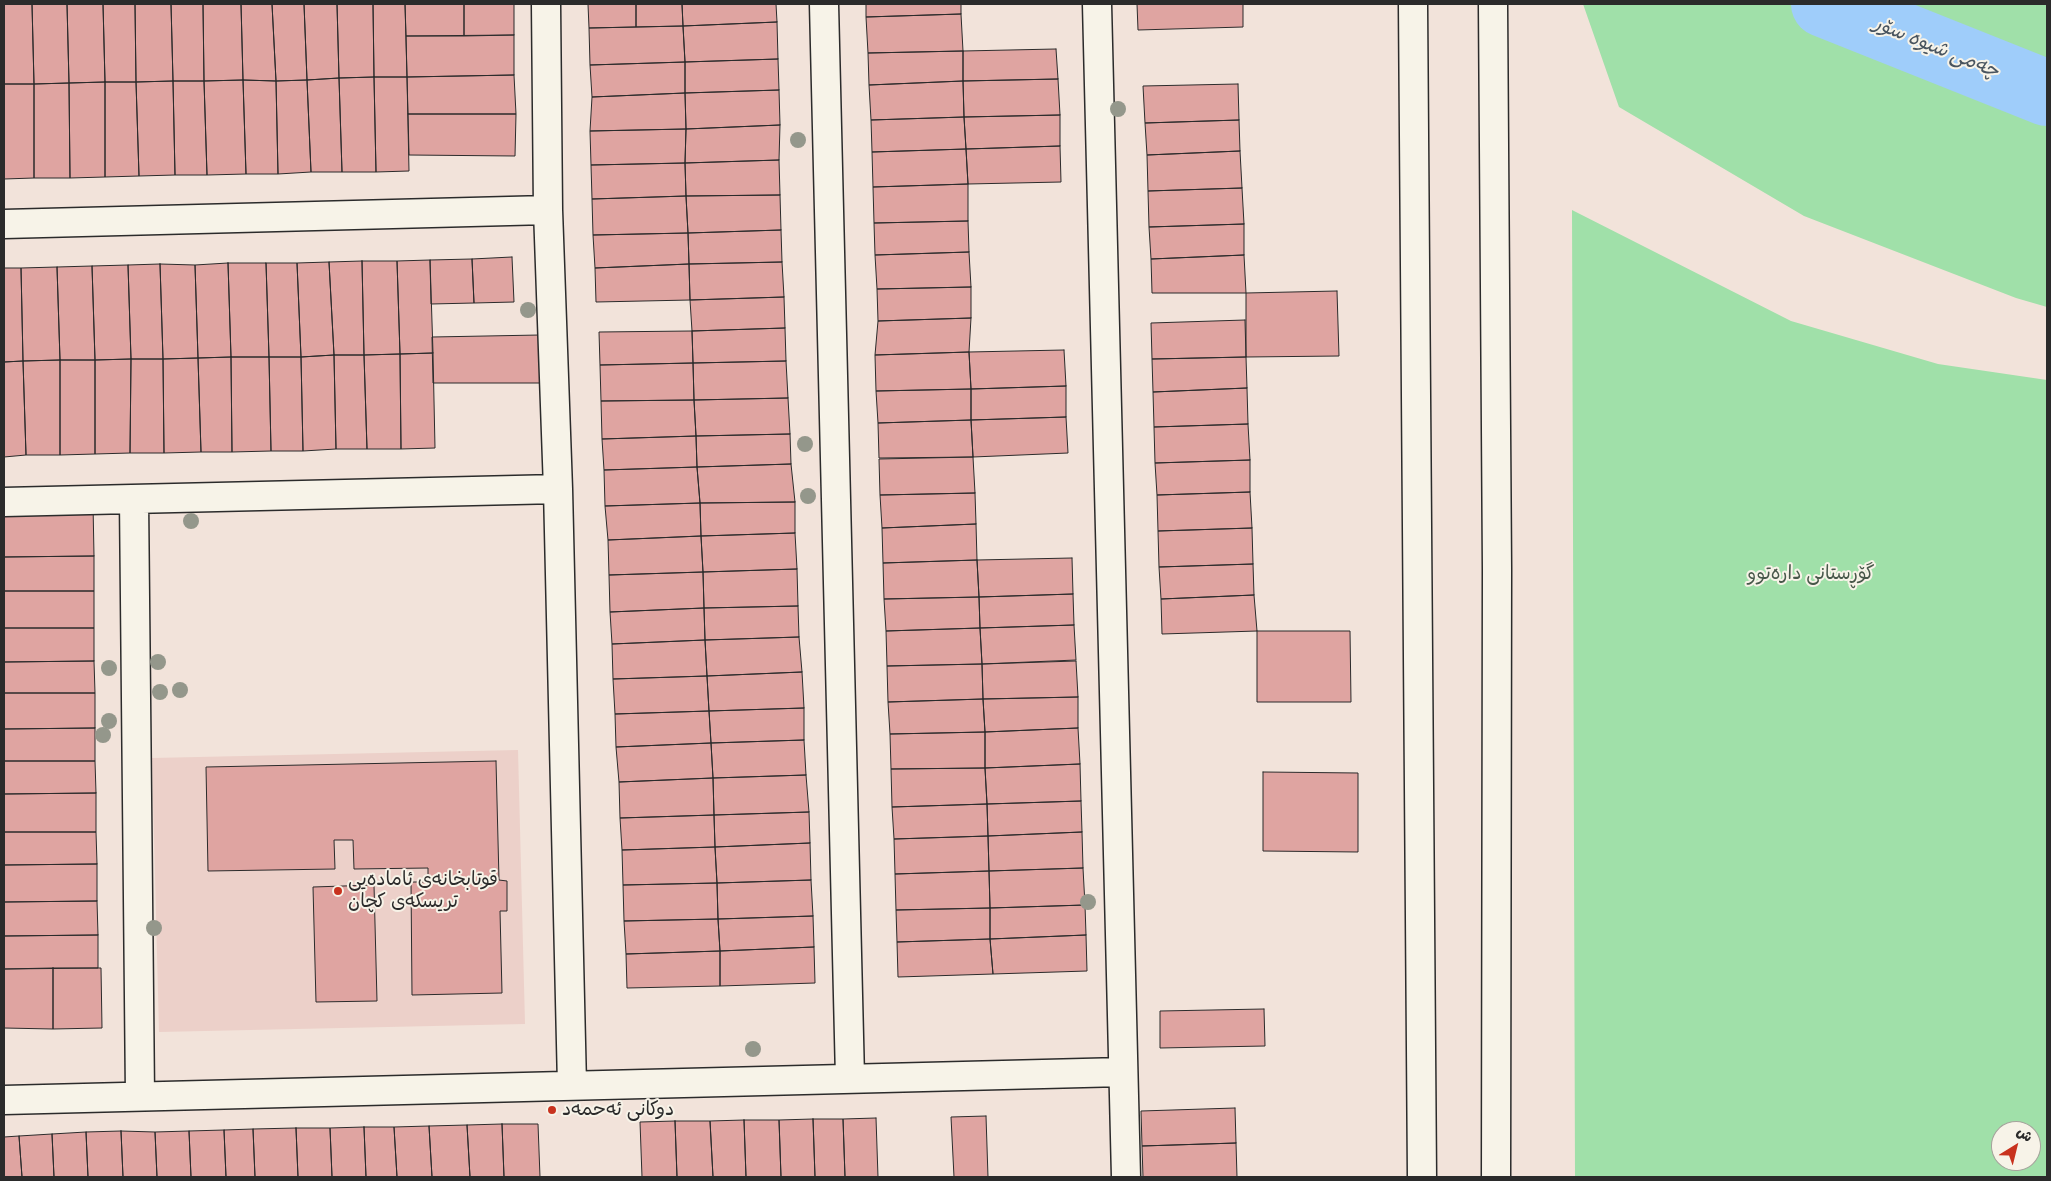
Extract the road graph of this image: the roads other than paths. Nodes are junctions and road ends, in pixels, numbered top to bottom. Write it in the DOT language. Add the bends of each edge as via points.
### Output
graph roads {
  1 [pos="546,4"];
  2 [pos="824,4"];
  3 [pos="1097,4"];
  4 [pos="1413,4"];
  5 [pos="1493,4"];
  6 [pos="548,210"];
  7 [pos="4,224"];
  8 [pos="558,489"];
  9 [pos="134,499"];
  10 [pos="4,502"];
  11 [pos="1123,1072"];
  12 [pos="850,1078"];
  13 [pos="572,1085"];
  14 [pos="140,1096"];
  15 [pos="4,1100"];
  16 [pos="1126,1177"];
  17 [pos="1422,1177"];
  18 [pos="1496,1177"];
  1 -- 6 [label="street"];
  2 -- 12 [label="street"];
  3 -- 11 [label="street"];
  4 -- 17 [label="street"];
  5 -- 18 [label="street" via="1497,560"];
  6 -- 7 [label="street"];
  6 -- 8 [label="street"];
  8 -- 9 [label="street"];
  8 -- 13 [label="street"];
  9 -- 10 [label="street"];
  9 -- 14 [label="street"];
  11 -- 12 [label="street"];
  11 -- 16 [label="street"];
  12 -- 13 [label="street"];
  13 -- 14 [label="street"];
  14 -- 15 [label="street"];
}
